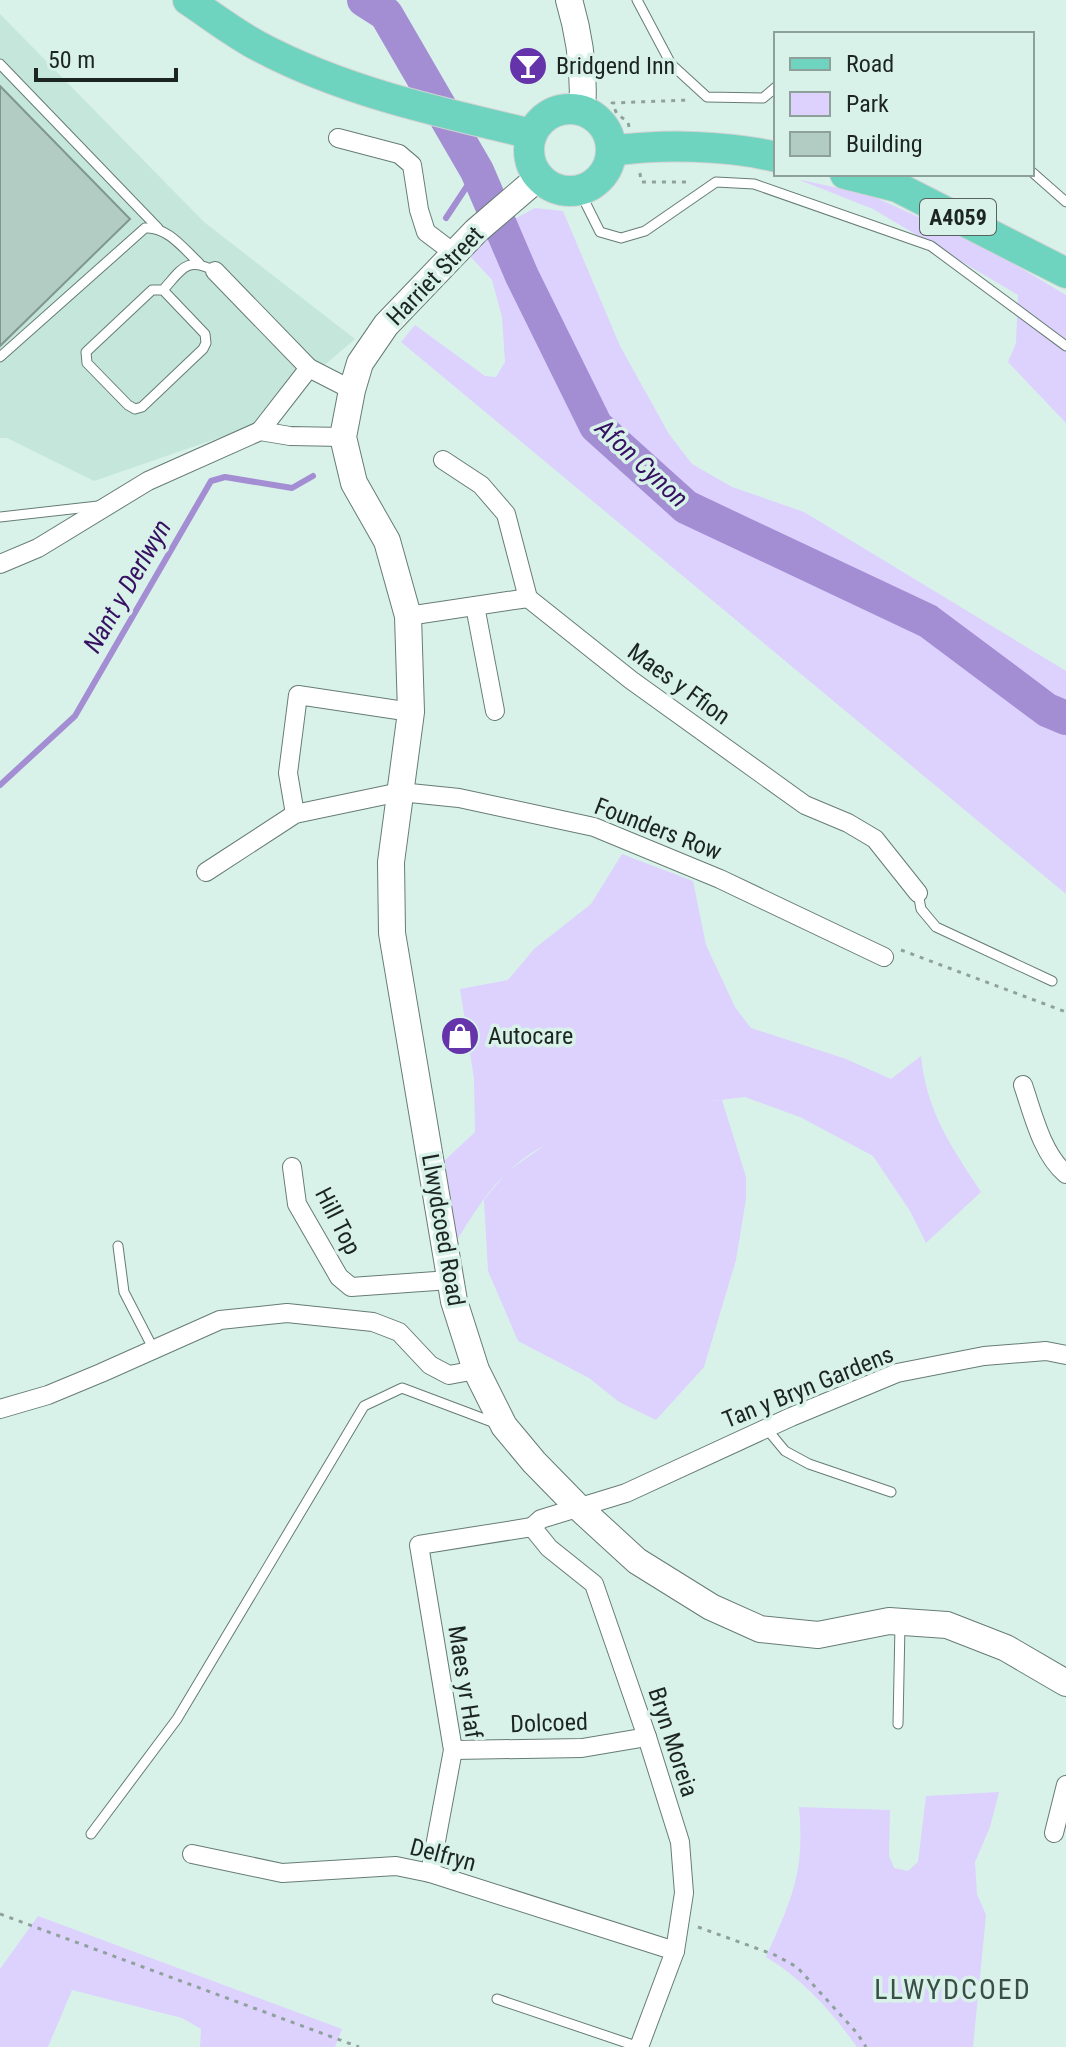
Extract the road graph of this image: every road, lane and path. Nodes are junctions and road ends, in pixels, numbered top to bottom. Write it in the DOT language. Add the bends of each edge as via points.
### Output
graph roads {
  1 [pos="188,0"];
  2 [pos="569,0"];
  3 [pos="637,0"];
  4 [pos="0,64"];
  5 [pos="774,89"];
  6 [pos="582,111"];
  7 [pos="532,134"];
  8 [pos="338,138"];
  9 [pos="611,151"];
  10 [pos="774,156"];
  11 [pos="1034,174"];
  12 [pos="853,176"];
  13 [pos="528,186"];
  14 [pos="579,190"];
  15 [pos="1066,202"];
  16 [pos="158,228"];
  17 [pos="455,254"];
  18 [pos="207,267"];
  19 [pos="1066,273"];
  20 [pos="163,290"];
  21 [pos="1066,346"];
  22 [pos="0,357"];
  23 [pos="309,368"];
  24 [pos="352,390"];
  25 [pos="260,431"];
  26 [pos="343,437"];
  27 [pos="443,460"];
  28 [pos="109,504"];
  29 [pos="0,517"];
  30 [pos="0,564"];
  31 [pos="528,598"];
  32 [pos="475,606"];
  33 [pos="408,616"];
  34 [pos="495,711"];
  35 [pos="411,712"];
  36 [pos="400,792"];
  37 [pos="295,814"];
  38 [pos="206,872"];
  39 [pos="918,893"];
  40 [pos="884,957"];
  41 [pos="1052,981"];
  42 [pos="1066,1012"];
  43 [pos="1023,1085"];
  44 [pos="292,1167"];
  45 [pos="1066,1174"];
  46 [pos="118,1246"];
  47 [pos="450,1280"];
  48 [pos="154,1350"];
  49 [pos="1066,1355"];
  50 [pos="476,1370"];
  51 [pos="0,1409"];
  52 [pos="504,1426"];
  53 [pos="766,1428"];
  54 [pos="891,1492"];
  55 [pos="577,1506"];
  56 [pos="532,1527"];
  57 [pos="900,1622"];
  58 [pos="1066,1683"];
  59 [pos="898,1724"];
  60 [pos="647,1737"];
  61 [pos="453,1750"];
  62 [pos="1066,1785"];
  63 [pos="1054,1833"];
  64 [pos="91,1834"];
  65 [pos="192,1854"];
  66 [pos="430,1873"];
  67 [pos="0,1914"];
  68 [pos="680,1919"];
  69 [pos="675,1951"];
  70 [pos="497,1999"];
  71 [pos="359,2047"];
  72 [pos="639,2047"];
  73 [pos="866,2047"];
  1 -- 7 [label="main road" via="258,46 326,78 397,102"];
  2 -- 6 [label="main road" via="580,40"];
  3 -- 5 [label="lane" via="671,64 707,97 763,98"];
  4 -- 16 [label="lane"];
  6 -- 7 [label="main road" via="547,116"];
  6 -- 9 [label="main road" via="603,126"];
  7 -- 13 [label="main road"];
  8 -- 17 [label="street" via="399,154 412,165 426,232"];
  9 -- 10 [label="main road" via="744,149"];
  9 -- 14 [label="main road" via="602,176"];
  11 -- 15 [label="lane"];
  12 -- 19 [label="main road, A4059" via="897,187"];
  13 -- 14 [label="main road"];
  13 -- 17 [label="main road, Harriet Street"];
  14 -- 21 [label="lane" via="600,232 621,238 645,231 716,182 754,184 931,246"];
  16 -- 18 [label="lane"];
  16 -- 22 [label="lane" via="145,228"];
  17 -- 24 [label="main road, Harriet Street" via="386,325 360,363"];
  18 -- 20 [label="lane" via="190,263"];
  18 -- 23 [label="street"];
  20 -- 20 [label="lane" via="205,334 206,343 135,409 87,363 86,352 152,290"];
  23 -- 24 [label="street"];
  23 -- 25 [label="street"];
  24 -- 26 [label="main road, Llwydcoed Road"];
  25 -- 26 [label="street"];
  25 -- 28 [label="street"];
  26 -- 33 [label="main road, Llwydcoed Road" via="354,483 387,541"];
  27 -- 31 [label="street" via="481,485 506,514"];
  28 -- 29 [label="lane"];
  28 -- 30 [label="street" via="38,548"];
  31 -- 32 [label="street"];
  31 -- 39 [label="street, Maes y Ffion" via="631,680 805,805 875,839"];
  32 -- 33 [label="street"];
  32 -- 34 [label="street"];
  33 -- 35 [label="main road, Llwydcoed Road"];
  35 -- 36 [label="main road, Llwydcoed Road"];
  35 -- 37 [label="street" via="298,695 288,773"];
  36 -- 37 [label="street, Founders Row"];
  36 -- 40 [label="street, Founders Row" via="459,798 594,827 720,879"];
  36 -- 47 [label="main road, Llwydcoed Road" via="391,862 392,933"];
  37 -- 38 [label="street"];
  39 -- 41 [label="lane" via="921,909 936,927"];
  40 -- 42 [label="path" via="896,949"];
  43 -- 45 [label="street" via="1037,1124"];
  44 -- 47 [label="street, Hill Top" via="297,1204 339,1277 351,1287"];
  46 -- 48 [label="lane" via="124,1292"];
  47 -- 50 [label="main road, Llwydcoed Road"];
  48 -- 50 [label="street" via="220,1320 287,1313 373,1322 399,1332 430,1365 449,1375"];
  48 -- 51 [label="street" via="48,1395"];
  49 -- 53 [label="street, Tan y Bryn Gardens" via="1046,1351 984,1356 897,1373"];
  50 -- 52 [label="main road, Llwydcoed Road"];
  52 -- 55 [label="main road, Llwydcoed Road"];
  52 -- 64 [label="lane" via="402,1388 364,1406 177,1719"];
  53 -- 54 [label="lane" via="785,1451 809,1464"];
  53 -- 55 [label="street, Tan y Bryn Gardens" via="626,1493"];
  55 -- 56 [label="street"];
  55 -- 57 [label="main road, Llwydcoed Road" via="637,1561 711,1607 760,1629 818,1635"];
  56 -- 60 [label="street, Bryn Moreia" via="594,1584"];
  56 -- 61 [label="street, Maes yr Haf" via="419,1545"];
  57 -- 58 [label="main road, Llwydcoed Road" via="947,1625 1006,1648"];
  57 -- 59 [label="lane"];
  60 -- 61 [label="street, Dolcoed" via="582,1748"];
  60 -- 68 [label="street, Bryn Moreia" via="680,1842"];
  61 -- 66 [label="street, Maes yr Haf"];
  62 -- 63 [label="street"];
  65 -- 66 [label="street, Delfryn" via="282,1873 396,1866"];
  66 -- 69 [label="street, Delfryn"];
  67 -- 71 [label="path"];
  68 -- 69 [label="street, Bryn Moreia"];
  68 -- 73 [label="path" via="797,1967"];
  69 -- 72 [label="street, Bryn Moreia"];
  70 -- 72 [label="lane"];
}
